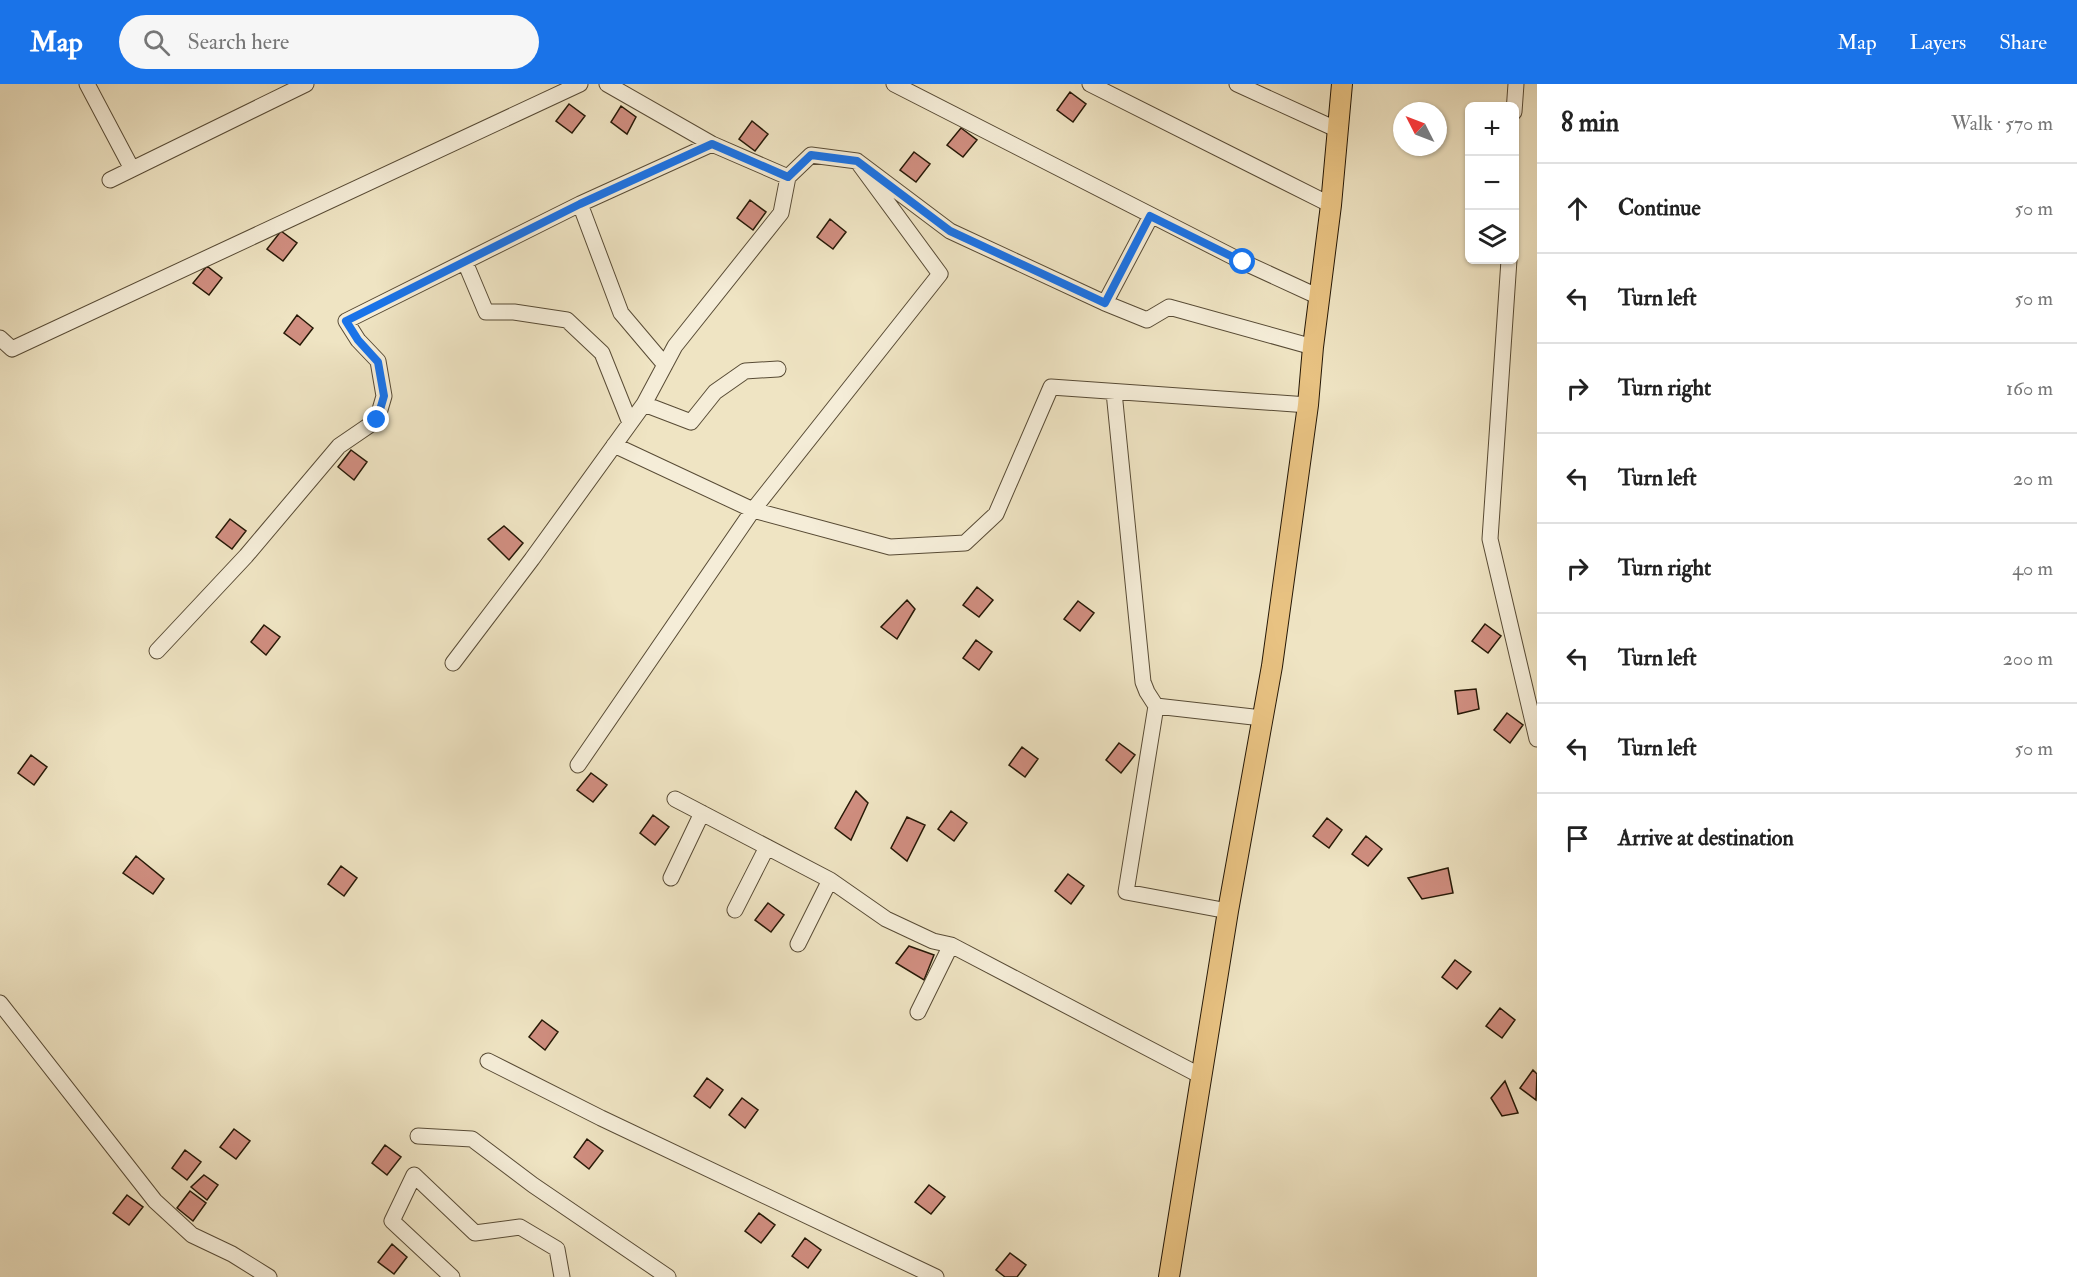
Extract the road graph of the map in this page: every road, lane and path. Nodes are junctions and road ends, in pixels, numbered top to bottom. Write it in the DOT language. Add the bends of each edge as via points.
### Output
graph roads {
  1 [pos="306,84"];
  2 [pos="580,84"];
  3 [pos="607,84"];
  4 [pos="894,84"];
  5 [pos="1090,84"];
  6 [pos="1237,84"];
  7 [pos="1342,84"];
  8 [pos="1515,84"];
  9 [pos="94,86"];
  10 [pos="1515,102"];
  11 [pos="1338,130"];
  12 [pos="712,144"];
  13 [pos="857,161"];
  14 [pos="132,169"];
  15 [pos="788,177"];
  16 [pos="110,180"];
  17 [pos="580,204"];
  18 [pos="1331,205"];
  19 [pos="1150,216"];
  20 [pos="465,262"];
  21 [pos="1509,264"];
  22 [pos="1319,297"];
  23 [pos="1105,303"];
  24 [pos="0,338"];
  25 [pos="1312,347"];
  26 [pos="665,365"];
  27 [pos="778,369"];
  28 [pos="1114,392"];
  29 [pos="644,404"];
  30 [pos="1308,405"];
  31 [pos="630,423"];
  32 [pos="614,445"];
  33 [pos="753,510"];
  34 [pos="158,651"];
  35 [pos="453,663"];
  36 [pos="1156,706"];
  37 [pos="1262,718"];
  38 [pos="1537,740"];
  39 [pos="578,765"];
  40 [pos="675,799"];
  41 [pos="702,813"];
  42 [pos="767,847"];
  43 [pos="670,878"];
  44 [pos="830,880"];
  45 [pos="735,910"];
  46 [pos="1227,911"];
  47 [pos="798,944"];
  48 [pos="951,945"];
  49 [pos="0,1003"];
  50 [pos="918,1012"];
  51 [pos="488,1062"];
  52 [pos="1201,1076"];
  53 [pos="418,1136"];
  54 [pos="269,1277"];
  55 [pos="452,1277"];
  56 [pos="562,1277"];
  57 [pos="668,1277"];
  58 [pos="936,1277"];
  59 [pos="1169,1277"];
  1 -- 14 [label="street"];
  2 -- 24 [label="street" via="12,349"];
  3 -- 12 [label="street"];
  4 -- 19 [label="street"];
  5 -- 18 [label="street"];
  6 -- 11 [label="street"];
  7 -- 11 [label="main road"];
  8 -- 10 [label="street"];
  9 -- 14 [label="street"];
  11 -- 18 [label="main road"];
  12 -- 15 [label="street"];
  12 -- 17 [label="street"];
  13 -- 15 [label="street" via="811,155"];
  13 -- 23 [label="street" via="950,231"];
  13 -- 33 [label="street" via="940,274"];
  14 -- 16 [label="street"];
  15 -- 26 [label="street" via="781,213 675,346"];
  17 -- 20 [label="street"];
  17 -- 26 [label="street" via="621,314"];
  18 -- 22 [label="main road"];
  19 -- 22 [label="street"];
  19 -- 23 [label="street"];
  20 -- 31 [label="street" via="486,312 567,320 602,353"];
  20 -- 34 [label="street" via="346,321 378,362 384,396 377,420 339,446 246,556"];
  21 -- 38 [label="street" via="1490,539"];
  22 -- 25 [label="main road"];
  23 -- 25 [label="street" via="1147,320 1169,307"];
  25 -- 30 [label="main road"];
  26 -- 29 [label="street"];
  27 -- 29 [label="street" via="745,371 715,392 691,422"];
  28 -- 30 [label="street"];
  28 -- 33 [label="street" via="1051,387 996,514 964,543 890,547"];
  28 -- 36 [label="street" via="1143,681"];
  29 -- 31 [label="street"];
  30 -- 37 [label="main road"];
  31 -- 32 [label="street"];
  32 -- 33 [label="street"];
  32 -- 35 [label="street"];
  33 -- 39 [label="street"];
  36 -- 37 [label="street"];
  36 -- 46 [label="street" via="1126,892"];
  37 -- 46 [label="main road"];
  40 -- 41 [label="street"];
  41 -- 42 [label="street"];
  41 -- 43 [label="street"];
  42 -- 44 [label="street"];
  42 -- 45 [label="street"];
  44 -- 47 [label="street"];
  44 -- 48 [label="street" via="886,919"];
  46 -- 52 [label="main road"];
  48 -- 50 [label="street"];
  48 -- 52 [label="street"];
  49 -- 54 [label="street" via="155,1201 192,1235"];
  51 -- 58 [label="street"];
  52 -- 59 [label="main road"];
  53 -- 57 [label="street" via="472,1139"];
  55 -- 56 [label="street" via="392,1221 414,1175 475,1233 520,1227 557,1249"];
}
